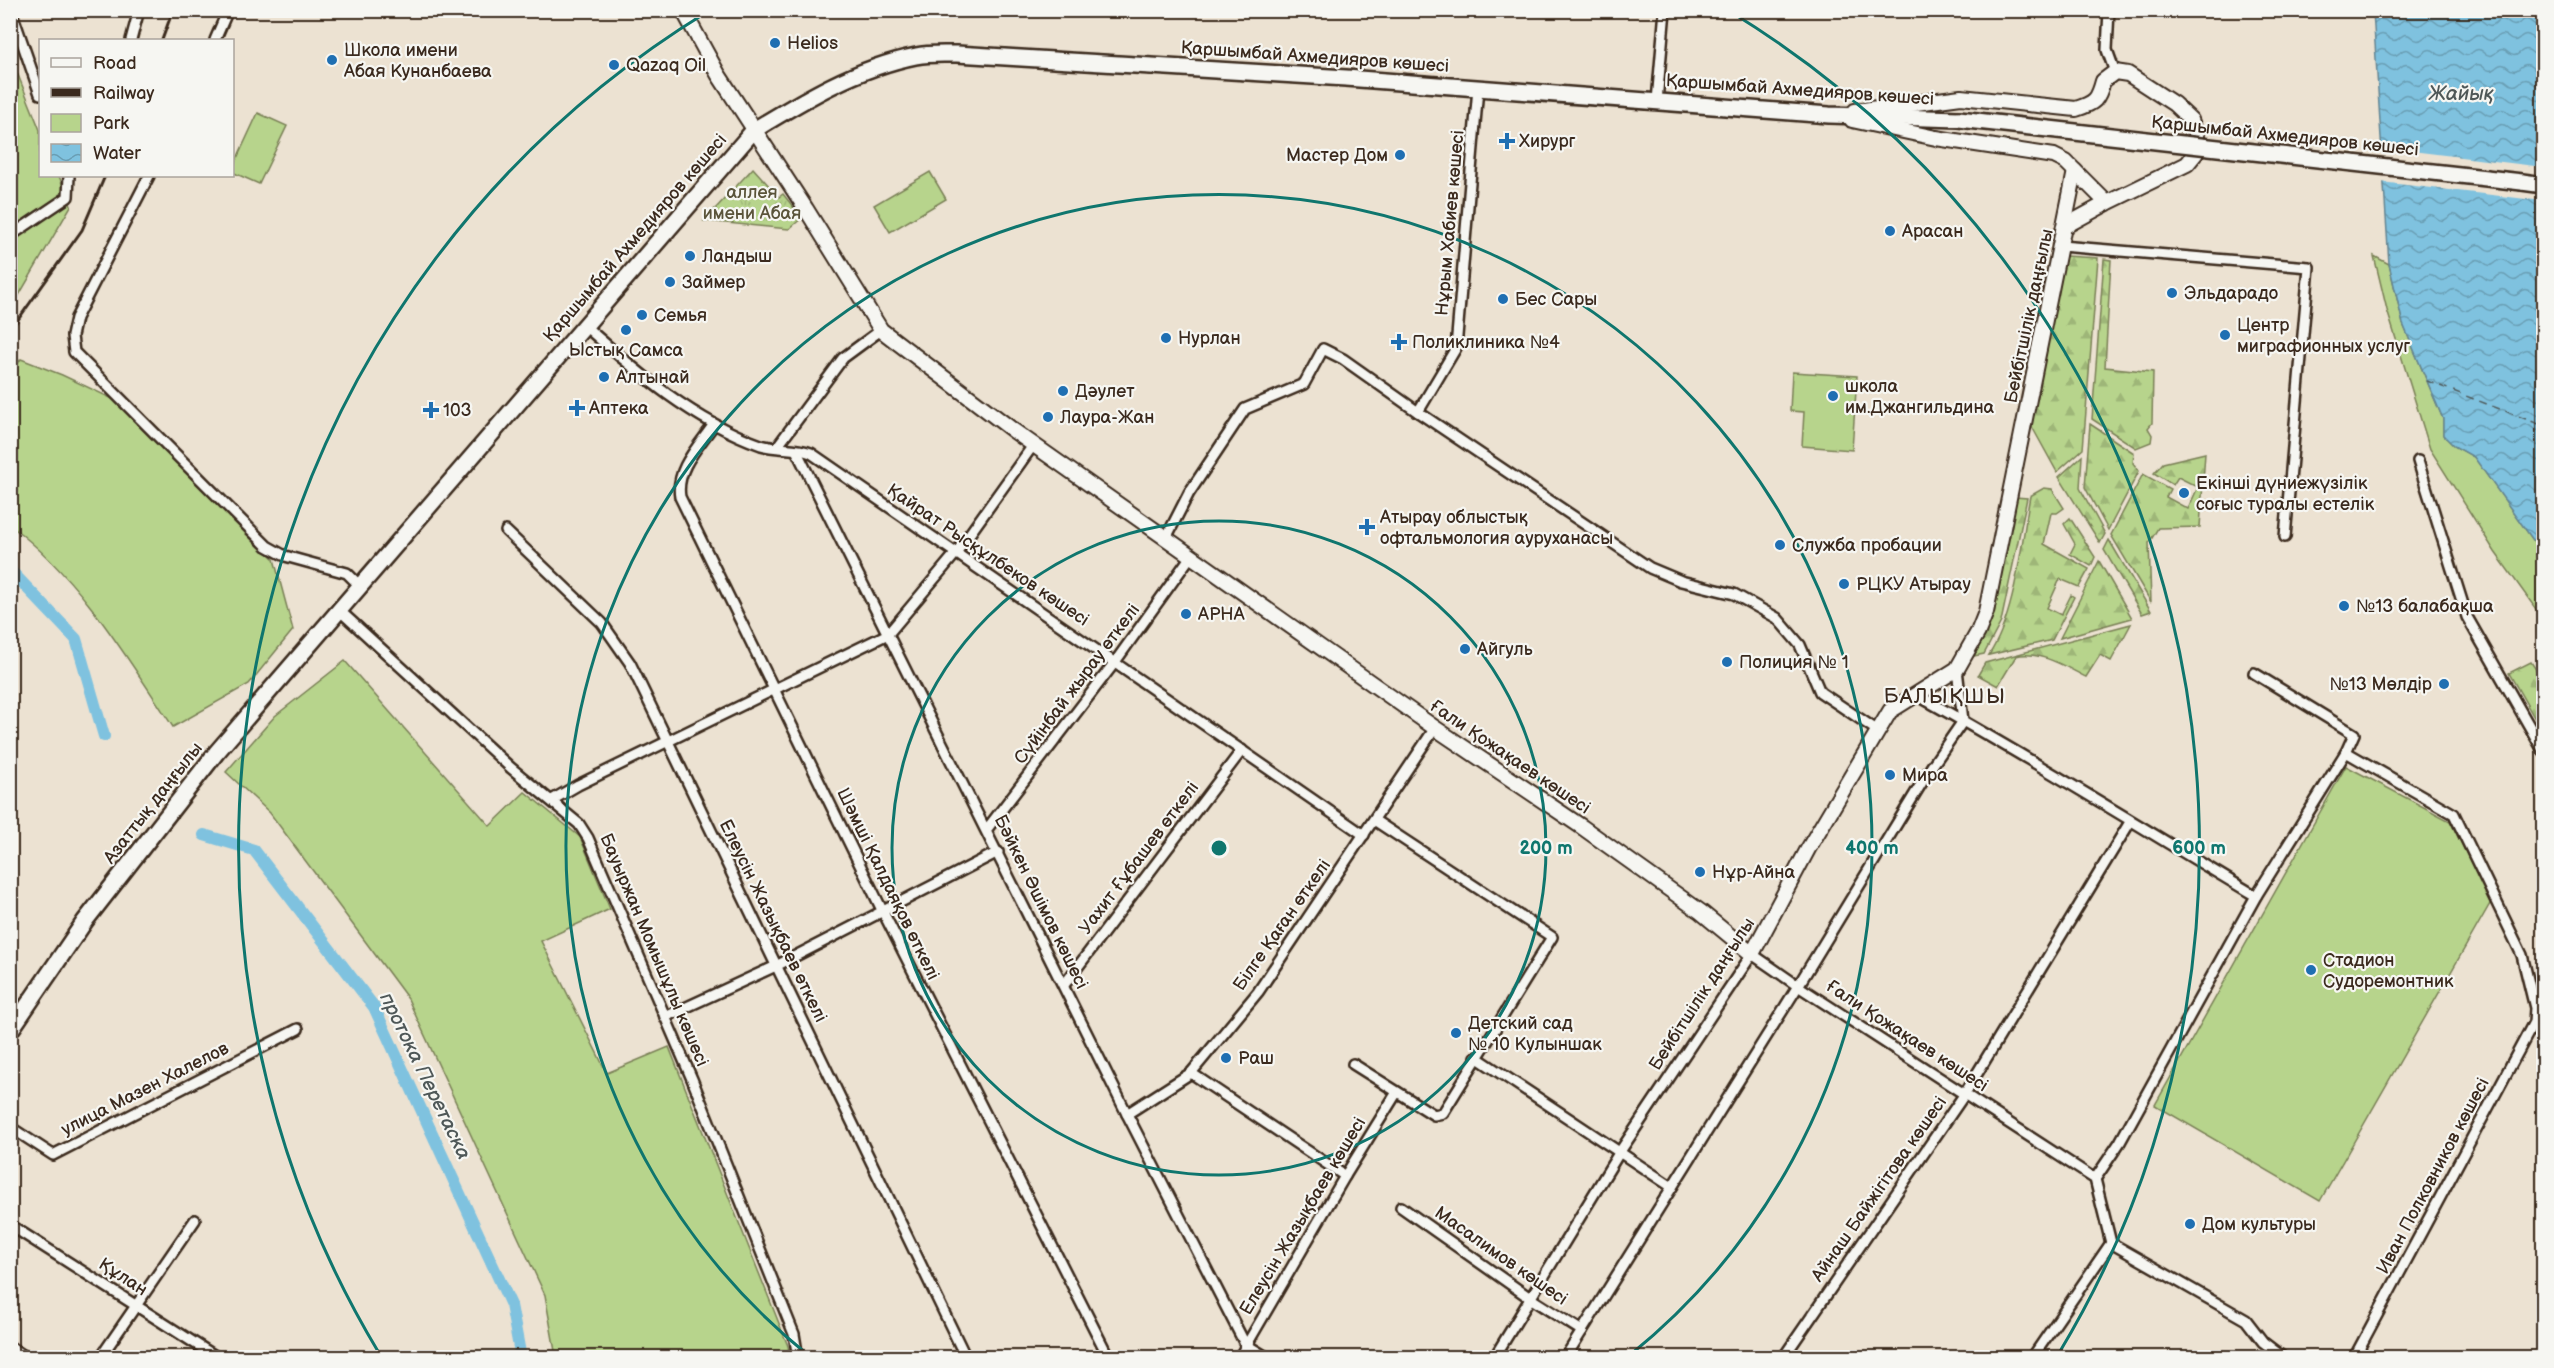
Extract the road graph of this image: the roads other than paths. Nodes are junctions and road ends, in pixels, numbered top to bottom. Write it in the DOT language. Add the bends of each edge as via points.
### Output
graph roads {
  1 [pos="11,10"];
  2 [pos="139,10"];
  3 [pos="228,10"];
  4 [pos="683,10"];
  5 [pos="1665,10"];
  6 [pos="2109,10"];
  7 [pos="131,39"];
  8 [pos="215,39"];
  9 [pos="2115,72"];
  10 [pos="1478,88"];
  11 [pos="39,91"];
  12 [pos="1657,101"];
  13 [pos="1829,115"];
  14 [pos="754,130"];
  15 [pos="2074,171"];
  16 [pos="69,177"];
  17 [pos="148,177"];
  18 [pos="2544,184"];
  19 [pos="2107,203"];
  20 [pos="2065,226"];
  21 [pos="10,236"];
  22 [pos="2061,246"];
  23 [pos="585,326"];
  24 [pos="881,330"];
  25 [pos="1418,412"];
  26 [pos="714,424"];
  27 [pos="1034,444"];
  28 [pos="777,447"];
  29 [pos="796,450"];
  30 [pos="2418,461"];
  31 [pos="506,531"];
  32 [pos="2285,537"];
  33 [pos="1166,538"];
  34 [pos="956,553"];
  35 [pos="1191,556"];
  36 [pos="360,586"];
  37 [pos="339,610"];
  38 [pos="888,634"];
  39 [pos="1115,662"];
  40 [pos="1957,669"];
  41 [pos="2254,673"];
  42 [pos="774,689"];
  43 [pos="1915,694"];
  44 [pos="1963,721"];
  45 [pos="1435,728"];
  46 [pos="1878,731"];
  47 [pos="669,741"];
  48 [pos="1242,750"];
  49 [pos="2346,752"];
  50 [pos="2544,752"];
  51 [pos="552,800"];
  52 [pos="1374,820"];
  53 [pos="2130,822"];
  54 [pos="987,829"];
  55 [pos="1364,835"];
  56 [pos="998,852"];
  57 [pos="2256,896"];
  58 [pos="882,910"];
  59 [pos="1752,954"];
  60 [pos="776,966"];
  61 [pos="1064,985"];
  62 [pos="1798,986"];
  63 [pos="2539,1010"];
  64 [pos="665,1017"];
  65 [pos="298,1029"];
  66 [pos="10,1031"];
  67 [pos="1476,1057"];
  68 [pos="1353,1064"];
  69 [pos="1191,1073"];
  70 [pos="1397,1092"];
  71 [pos="1964,1095"];
  72 [pos="1127,1114"];
  73 [pos="10,1127"];
  74 [pos="1619,1153"];
  75 [pos="1345,1176"];
  76 [pos="2095,1179"];
  77 [pos="1672,1187"];
  78 [pos="1401,1207"];
  79 [pos="195,1220"];
  80 [pos="10,1225"];
  81 [pos="2111,1243"];
  82 [pos="1530,1298"];
  83 [pos="135,1305"];
  84 [pos="1582,1331"];
  85 [pos="1245,1344"];
  86 [pos="10,1347"];
  87 [pos="27,1358"];
  88 [pos="100,1358"];
  89 [pos="219,1358"];
  90 [pos="798,1358"];
  91 [pos="966,1358"];
  92 [pos="1109,1358"];
  93 [pos="1239,1358"];
  94 [pos="1268,1358"];
  95 [pos="1494,1358"];
  96 [pos="1565,1358"];
  97 [pos="1783,1358"];
  98 [pos="2032,1358"];
  99 [pos="2284,1358"];
  100 [pos="2354,1358"];
  1 -- 11 [label="street"];
  2 -- 7 [label="street"];
  3 -- 8 [label="street"];
  4 -- 14 [label="street, Ғали Қожақаев көшесі"];
  5 -- 12 [label="street"];
  6 -- 9 [label="street" via="2107,50"];
  9 -- 13 [label="street" via="2103,81 2091,104 2076,109 1961,97"];
  9 -- 19 [label="street, Бейбітшілік даңғылы" via="2128,74 2191,120 2197,136 2196,153 2187,164"];
  10 -- 12 [label="main road, Қаршымбай Ахмедияров көшесі"];
  10 -- 14 [label="main road, Қаршымбай Ахмедияров көшесі" via="1042,58 918,55 848,78 809,96"];
  10 -- 25 [label="street, Нұрым Хабиев көшесі" via="1456,348"];
  12 -- 13 [label="main road, Қаршымбай Ахмедияров көшесі"];
  13 -- 15 [label="street" via="1936,138 2054,156"];
  13 -- 18 [label="main road, Қаршымбай Ахмедияров көшесі, bridge" via="1959,119"];
  14 -- 23 [label="main road, Қаршымбай Ахмедияров көшесі"];
  14 -- 24 [label="street, Ғали Қожақаев көшесі"];
  15 -- 19 [label="street"];
  15 -- 20 [label="street"];
  16 -- 21 [label="street" via="68,197"];
  17 -- 36 [label="street" via="76,318 74,352 267,546 285,556 347,573"];
  19 -- 20 [label="street, Бейбітшілік даңғылы"];
  20 -- 22 [label="street, Бейбітшілік даңғылы"];
  22 -- 32 [label="street" via="2309,267"];
  22 -- 40 [label="street, Бейбітшілік даңғылы" via="1986,612"];
  23 -- 26 [label="street, Қайрат Рысқұлбеков көшесі" via="642,376"];
  23 -- 36 [label="main road, Қаршымбай Ахмедияров көшесі"];
  24 -- 27 [label="street, Ғали Қожақаев көшесі"];
  24 -- 28 [label="street" via="843,358"];
  25 -- 33 [label="street" via="1323,349 1304,384 1245,409 1189,493"];
  25 -- 46 [label="street" via="1650,568 1734,594 1777,618 1800,645 1820,692"];
  26 -- 28 [label="street, Қайрат Рысқұлбеков көшесі" via="760,444"];
  26 -- 42 [label="street, Шәмші Қалдаяқов өткелі" via="680,475 680,497"];
  27 -- 33 [label="street, Ғали Қожақаев көшесі"];
  27 -- 34 [label="street"];
  28 -- 29 [label="street, Қайрат Рысқұлбеков көшесі"];
  29 -- 34 [label="street, Қайрат Рысқұлбеков көшесі" via="811,453"];
  29 -- 38 [label="street, Бәйкен Әшімов көшесі"];
  30 -- 50 [label="street" via="2467,617"];
  31 -- 47 [label="street, Елеусін Жазықбаев өткелі" via="602,623 630,663"];
  33 -- 35 [label="street, Ғали Қожақаев көшесі"];
  34 -- 38 [label="street"];
  34 -- 39 [label="street, Қайрат Рысқұлбеков көшесі"];
  35 -- 39 [label="street, Сүйінбай жырау өткелі"];
  35 -- 45 [label="street, Ғали Қожақаев көшесі"];
  36 -- 37 [label="main road, Қаршымбай Ахмедияров көшесі"];
  37 -- 51 [label="street, Бауыржан Момышұлы көшесі" via="511,768"];
  37 -- 66 [label="main road, Азаттық даңғылы" via="216,753 148,840 85,921"];
  38 -- 42 [label="street"];
  38 -- 54 [label="street, Бәйкен Әшімов көшесі"];
  39 -- 48 [label="street, Қайрат Рысқұлбеков көшесі"];
  39 -- 54 [label="street, Сүйінбай жырау өткелі"];
  40 -- 43 [label="street, Бейбітшілік даңғылы"];
  40 -- 44 [label="street"];
  41 -- 49 [label="street" via="2354,735"];
  42 -- 47 [label="street"];
  42 -- 58 [label="street, Шәмші Қалдаяқов өткелі"];
  43 -- 44 [label="street"];
  43 -- 46 [label="street, Бейбітшілік даңғылы" via="1890,711"];
  44 -- 53 [label="street"];
  44 -- 62 [label="street"];
  45 -- 52 [label="street, Білге Қаған өткелі"];
  45 -- 59 [label="street, Ғали Қожақаев көшесі" via="1701,912"];
  46 -- 59 [label="street, Бейбітшілік даңғылы"];
  47 -- 51 [label="street"];
  47 -- 60 [label="street, Елеусін Жазықбаев өткелі"];
  48 -- 55 [label="street, Қайрат Рысқұлбеков көшесі"];
  48 -- 61 [label="street, Уахит Ғұбашев өткелі"];
  49 -- 57 [label="street"];
  49 -- 63 [label="street, Иван Полковников көшесі" via="2454,814 2522,955"];
  51 -- 64 [label="street, Бауыржан Момышұлы көшесі" via="579,824 588,838"];
  52 -- 55 [label="street, Білге Қаған өткелі"];
  52 -- 67 [label="street" via="1552,937"];
  53 -- 57 [label="street"];
  53 -- 71 [label="street, Айнаш Байжігітова көшесі"];
  54 -- 56 [label="street, Бәйкен Әшімов көшесі"];
  55 -- 69 [label="street, Білге Қаған өткелі" via="1258,992"];
  56 -- 58 [label="street"];
  56 -- 61 [label="street, Бәйкен Әшімов көшесі"];
  57 -- 76 [label="street" via="2120,1142"];
  58 -- 60 [label="street"];
  58 -- 92 [label="street, Шәмші Қалдаяқов өткелі"];
  59 -- 62 [label="street, Ғали Қожақаев көшесі"];
  59 -- 74 [label="street, Бейбітшілік даңғылы"];
  60 -- 64 [label="street"];
  60 -- 91 [label="street, Елеусін Жазықбаев өткелі"];
  61 -- 72 [label="street, Бәйкен Әшімов көшесі"];
  62 -- 71 [label="street, Ғали Қожақаев көшесі"];
  62 -- 77 [label="street"];
  63 -- 100 [label="street, Иван Полковников көшесі"];
  64 -- 90 [label="street, Бауыржан Момышұлы көшесі" via="794,1334"];
  65 -- 73 [label="street, улица Мазен Халелов" via="53,1155"];
  67 -- 70 [label="street" via="1439,1115"];
  67 -- 74 [label="street"];
  68 -- 70 [label="street"];
  69 -- 72 [label="street, Білге Қаған өткелі"];
  69 -- 75 [label="street"];
  70 -- 75 [label="street, Елеусін Жазықбаев көшесі"];
  71 -- 76 [label="street, Ғали Қожақаев көшесі"];
  71 -- 97 [label="street, Айнаш Байжігітова көшесі"];
  72 -- 85 [label="street, Бәйкен Әшімов көшесі"];
  74 -- 77 [label="street"];
  74 -- 82 [label="street, Бейбітшілік даңғылы"];
  75 -- 85 [label="street, Елеусін Жазықбаев көшесі"];
  76 -- 81 [label="street"];
  77 -- 84 [label="street"];
  78 -- 82 [label="street, Масалимов көшесі"];
  79 -- 83 [label="street"];
  80 -- 83 [label="street, Құлан"];
  81 -- 98 [label="street"];
  81 -- 99 [label="street" via="2246,1320 2263,1342"];
  82 -- 84 [label="street, Масалимов көшесі"];
  82 -- 95 [label="street, Бейбітшілік даңғылы"];
  83 -- 88 [label="street"];
  83 -- 89 [label="street, Құлан"];
  84 -- 96 [label="street"];
  85 -- 93 [label="street, Елеусін Жазықбаев көшесі"];
  85 -- 94 [label="street"];
  86 -- 87 [label="street"];
}
